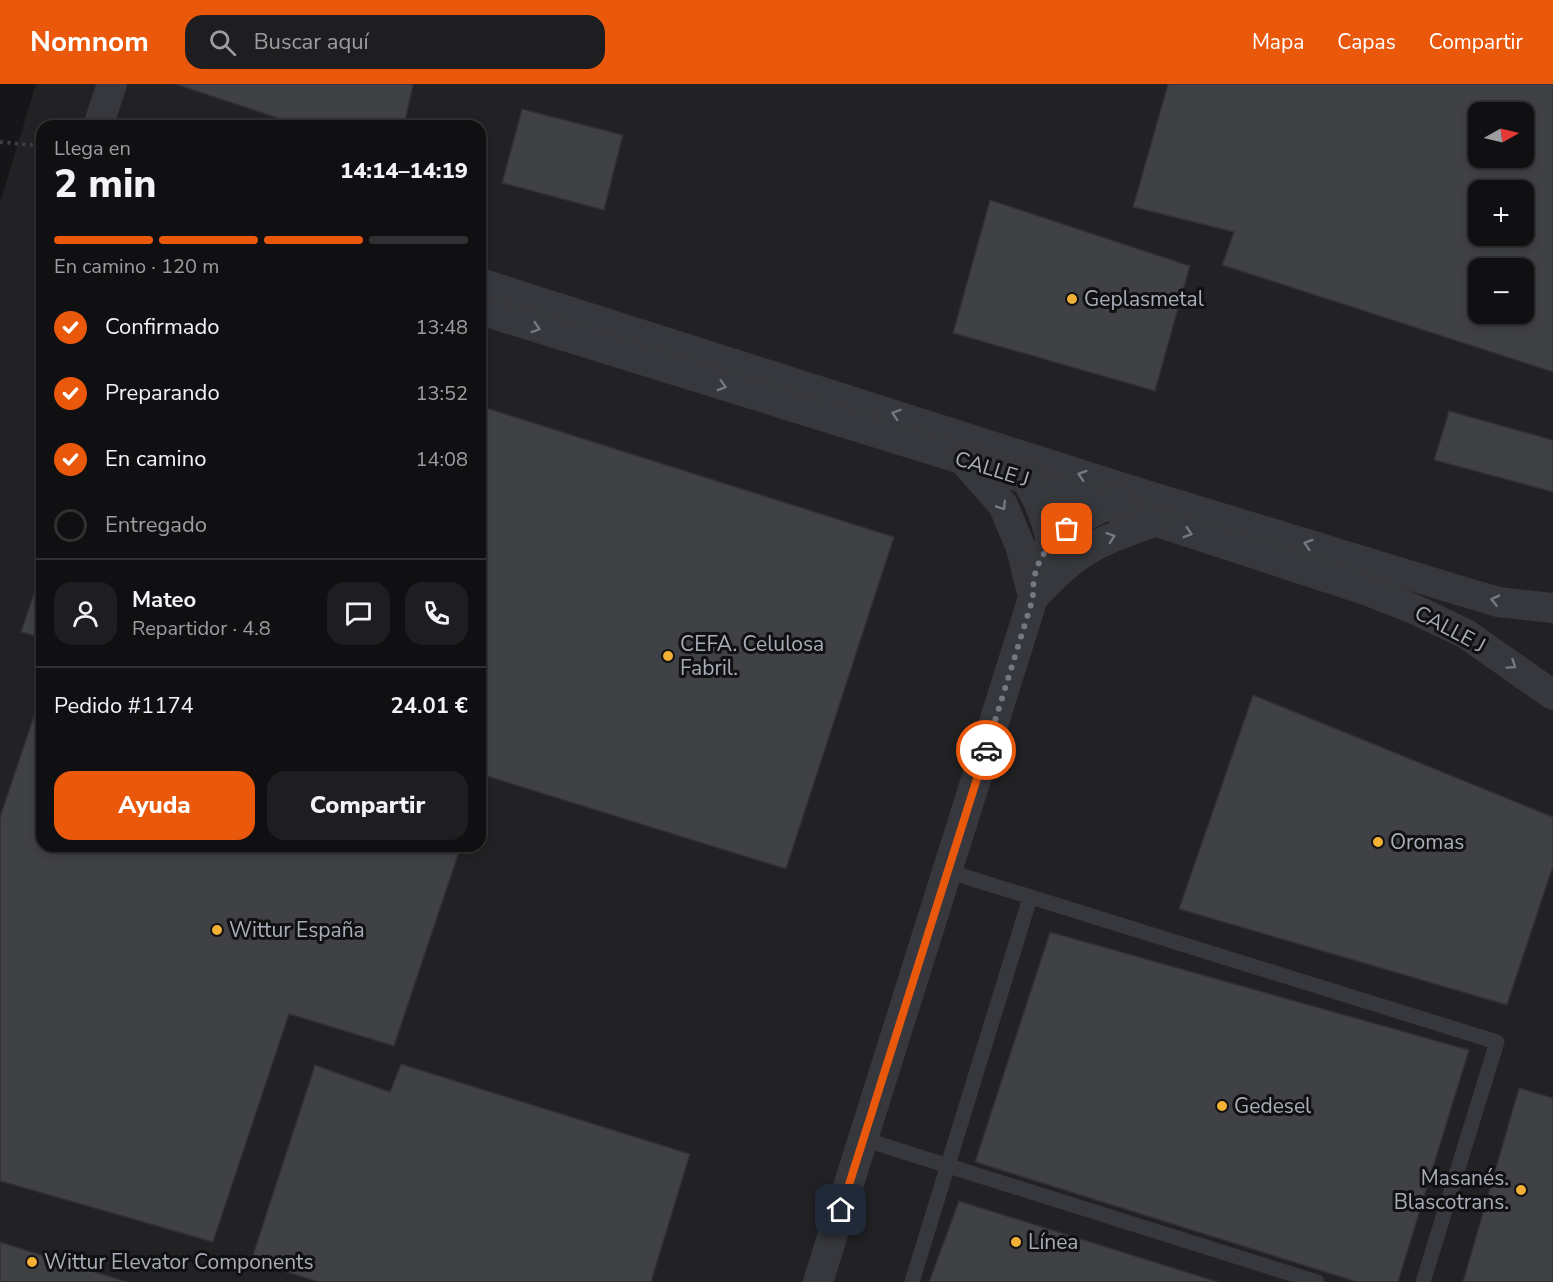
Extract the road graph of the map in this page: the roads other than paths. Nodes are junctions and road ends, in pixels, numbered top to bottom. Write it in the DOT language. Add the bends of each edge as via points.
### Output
graph roads {
  1 [pos="112,84"];
  2 [pos="100,120"];
  3 [pos="486,285"];
  4 [pos="486,312"];
  5 [pos="1004,449"];
  6 [pos="964,461"];
  7 [pos="1026,479"];
  8 [pos="1133,491"];
  9 [pos="1105,506"];
  10 [pos="1154,522"];
  11 [pos="1052,542"];
  12 [pos="1057,572"];
  13 [pos="1033,598"];
  14 [pos="1553,608"];
  15 [pos="1553,695"];
  16 [pos="947,871"];
  17 [pos="1030,898"];
  18 [pos="863,1139"];
  19 [pos="948,1165"];
  20 [pos="818,1282"];
  21 [pos="912,1282"];
  22 [pos="1317,1282"];
  23 [pos="1423,1282"];
  1 -- 2 [label="street"];
  5 -- 3 [label="street, CALLE J, one-way"];
  4 -- 6 [label="street, CALLE J, one-way"];
  5 -- 7 [label="street"];
  8 -- 5 [label="street, CALLE J, one-way"];
  6 -- 7 [label="street, CALLE J"];
  6 -- 13 [label="street, one-way" via="1003,505 1013,525"];
  7 -- 9 [label="street, CALLE J"];
  7 -- 11 [label="street" via="1040,503"];
  8 -- 9 [label="street"];
  14 -- 8 [label="street, CALLE J, one-way" via="1498,602"];
  9 -- 10 [label="street, CALLE J"];
  9 -- 11 [label="street"];
  12 -- 10 [label="street, one-way" via="1095,544"];
  10 -- 15 [label="street, CALLE J, one-way" via="1416,610 1466,634"];
  11 -- 12 [label="street"];
  11 -- 13 [label="street" via="1037,562"];
  12 -- 13 [label="street"];
  13 -- 16 [label="street"];
  16 -- 17 [label="lane"];
  16 -- 18 [label="street"];
  17 -- 19 [label="lane"];
  17 -- 23 [label="lane" via="1497,1042"];
  18 -- 19 [label="lane"];
  18 -- 20 [label="street"];
  19 -- 21 [label="lane"];
  19 -- 22 [label="lane"];
}
